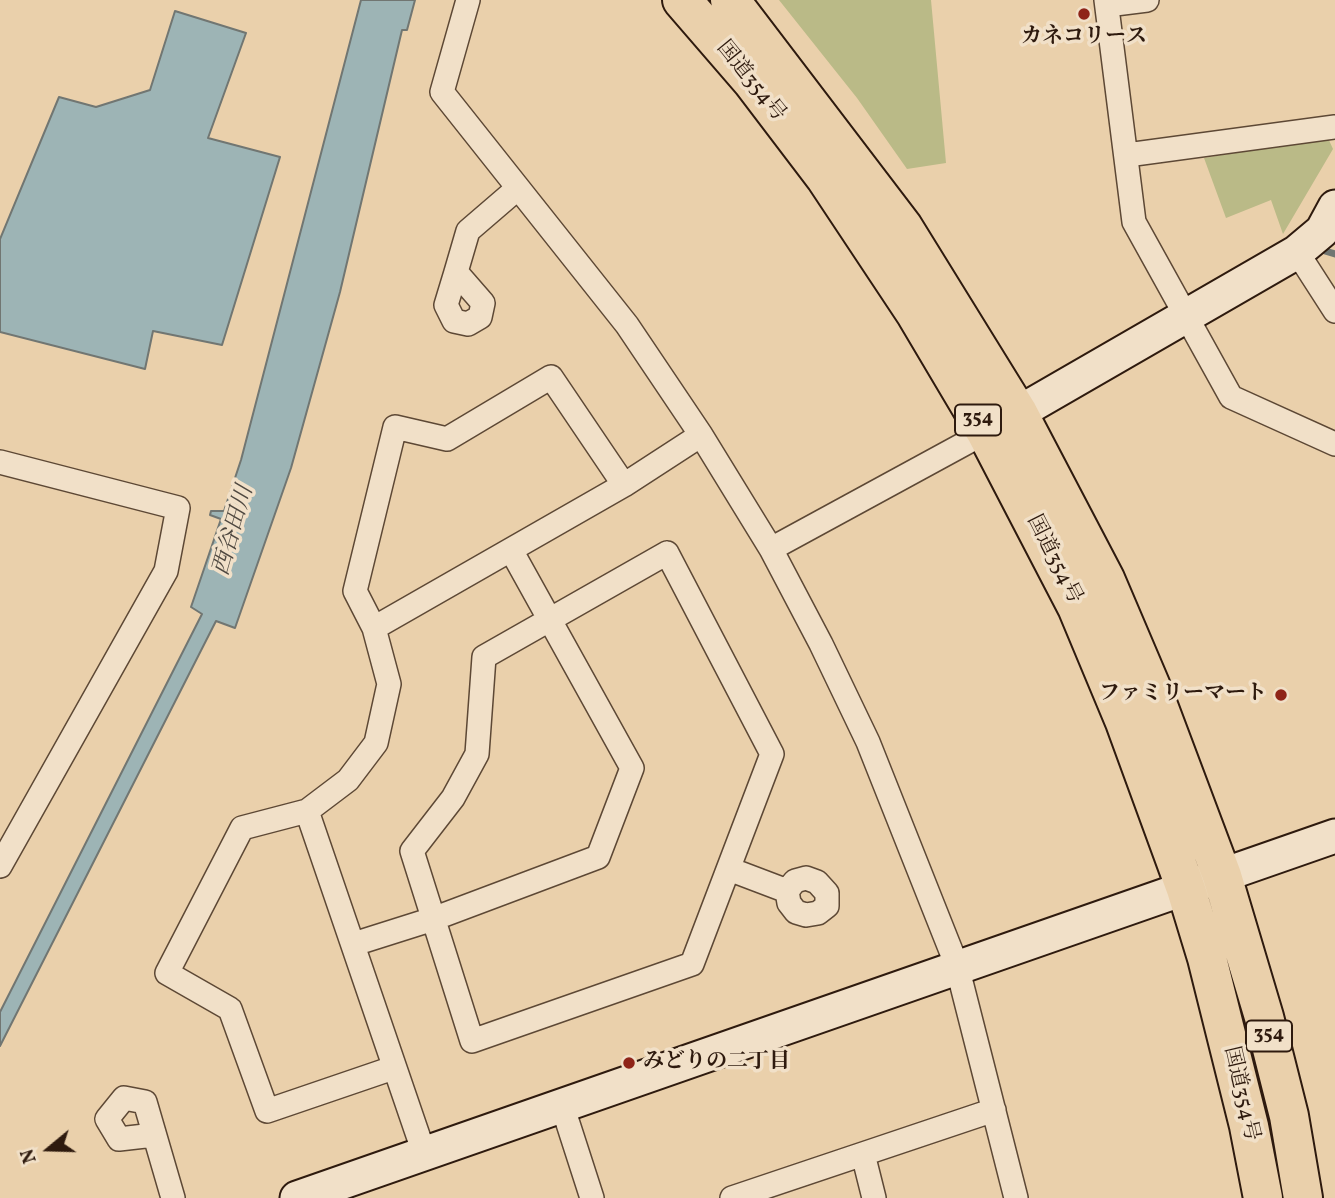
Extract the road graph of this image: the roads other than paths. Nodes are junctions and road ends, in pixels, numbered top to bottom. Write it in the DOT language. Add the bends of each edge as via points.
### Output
graph roads {
  1 [pos="468,0"];
  2 [pos="682,0"];
  3 [pos="730,0"];
  4 [pos="1147,0"];
  5 [pos="1106,3"];
  6 [pos="1335,127"];
  7 [pos="1127,155"];
  8 [pos="518,188"];
  9 [pos="1335,207"];
  10 [pos="1297,252"];
  11 [pos="456,272"];
  12 [pos="1335,311"];
  13 [pos="1186,316"];
  14 [pos="1018,413"];
  15 [pos="986,432"];
  16 [pos="701,435"];
  17 [pos="1335,444"];
  18 [pos="0,462"];
  19 [pos="624,485"];
  20 [pos="511,550"];
  21 [pos="771,550"];
  22 [pos="550,620"];
  23 [pos="374,628"];
  24 [pos="307,811"];
  25 [pos="1335,836"];
  26 [pos="0,866"];
  27 [pos="729,869"];
  28 [pos="1222,876"];
  29 [pos="1186,889"];
  30 [pos="787,891"];
  31 [pos="433,919"];
  32 [pos="354,944"];
  33 [pos="957,966"];
  34 [pos="393,1068"];
  35 [pos="562,1105"];
  36 [pos="994,1110"];
  37 [pos="154,1135"];
  38 [pos="425,1153"];
  39 [pos="863,1153"];
  40 [pos="173,1198"];
  41 [pos="297,1198"];
  42 [pos="592,1198"];
  43 [pos="734,1198"];
  44 [pos="874,1198"];
  45 [pos="1016,1198"];
  46 [pos="1263,1198"];
  47 [pos="1303,1198"];
  1 -- 8 [label="street" via="442,92"];
  2 -- 15 [label="highway, 国道354号 / 354" via="752,81 825,177 916,314"];
  3 -- 14 [label="highway, 国道354号 / 354" via="903,227"];
  4 -- 5 [label="street"];
  5 -- 7 [label="street"];
  6 -- 7 [label="street"];
  7 -- 13 [label="street" via="1134,222"];
  8 -- 11 [label="street" via="468,231"];
  8 -- 16 [label="street" via="627,325"];
  9 -- 10 [label="street" via="1322,230"];
  10 -- 12 [label="street"];
  10 -- 13 [label="street"];
  13 -- 14 [label="street"];
  13 -- 17 [label="street" via="1231,397"];
  14 -- 28 [label="highway, 国道354号 / 354" via="1105,579 1152,687"];
  15 -- 21 [label="street"];
  15 -- 29 [label="highway, 国道354号 / 354" via="1077,607"];
  16 -- 19 [label="street"];
  16 -- 21 [label="street"];
  18 -- 26 [label="street" via="178,508 166,571"];
  19 -- 20 [label="street"];
  19 -- 23 [label="street" via="551,377 447,439 395,427 355,591"];
  20 -- 22 [label="street"];
  20 -- 23 [label="street"];
  21 -- 33 [label="street" via="868,742"];
  22 -- 27 [label="street" via="667,553 772,754"];
  22 -- 31 [label="street" via="484,657 477,754 453,798 412,851"];
  22 -- 31 [label="street" via="632,768 597,857"];
  23 -- 24 [label="street" via="389,684 376,743 348,780"];
  24 -- 32 [label="street"];
  24 -- 34 [label="street" via="242,828 167,973 230,1009 267,1111"];
  25 -- 28 [label="street"];
  27 -- 30 [label="street"];
  27 -- 31 [label="street" via="692,964 472,1041"];
  28 -- 29 [label="street"];
  28 -- 47 [label="highway, 国道354号 / 354" via="1289,1116"];
  29 -- 33 [label="street"];
  29 -- 46 [label="highway, 国道354号 / 354" via="1246,1113"];
  31 -- 32 [label="street"];
  32 -- 34 [label="street"];
  33 -- 35 [label="street"];
  33 -- 36 [label="street"];
  34 -- 38 [label="street"];
  35 -- 38 [label="street"];
  35 -- 42 [label="street"];
  36 -- 39 [label="street"];
  36 -- 45 [label="street"];
  37 -- 40 [label="street"];
  38 -- 41 [label="street"];
  39 -- 43 [label="street"];
  39 -- 44 [label="street"];
}
